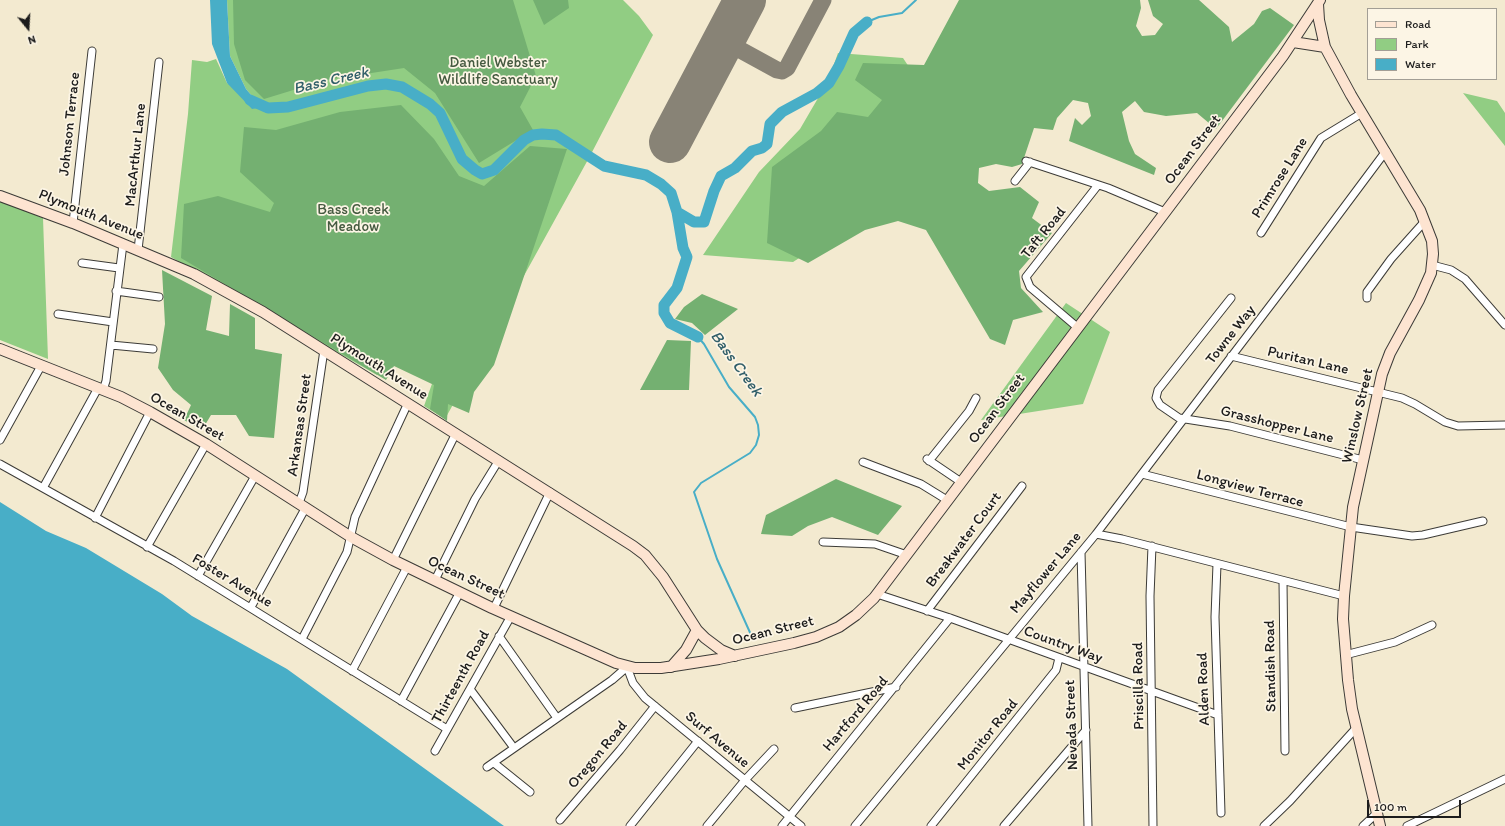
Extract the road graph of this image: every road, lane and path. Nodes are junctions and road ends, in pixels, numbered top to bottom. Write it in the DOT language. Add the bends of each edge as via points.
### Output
graph roads {
  1 [pos="1319,2"];
  2 [pos="1293,42"];
  3 [pos="1325,47"];
  4 [pos="92,51"];
  5 [pos="159,62"];
  6 [pos="1362,113"];
  7 [pos="1386,151"];
  8 [pos="1015,181"];
  9 [pos="1098,185"];
  10 [pos="0,196"];
  11 [pos="1165,212"];
  12 [pos="1425,221"];
  13 [pos="73,223"];
  14 [pos="1262,233"];
  15 [pos="122,244"];
  16 [pos="138,250"];
  17 [pos="82,263"];
  18 [pos="1432,266"];
  19 [pos="119,268"];
  20 [pos="116,291"];
  21 [pos="159,297"];
  22 [pos="1231,298"];
  23 [pos="1367,298"];
  24 [pos="58,314"];
  25 [pos="113,322"];
  26 [pos="1505,325"];
  27 [pos="1077,327"];
  28 [pos="111,345"];
  29 [pos="0,349"];
  30 [pos="153,349"];
  31 [pos="324,350"];
  32 [pos="1231,356"];
  33 [pos="41,366"];
  34 [pos="100,389"];
  35 [pos="1378,391"];
  36 [pos="976,398"];
  37 [pos="408,403"];
  38 [pos="150,412"];
  39 [pos="1185,418"];
  40 [pos="1505,426"];
  41 [pos="456,433"];
  42 [pos="0,440"];
  43 [pos="206,444"];
  44 [pos="499,460"];
  45 [pos="1363,460"];
  46 [pos="863,462"];
  47 [pos="0,464"];
  48 [pos="1142,474"];
  49 [pos="255,476"];
  50 [pos="961,482"];
  51 [pos="1022,486"];
  52 [pos="43,488"];
  53 [pos="550,492"];
  54 [pos="948,500"];
  55 [pos="303,505"];
  56 [pos="95,518"];
  57 [pos="1483,521"];
  58 [pos="1351,527"];
  59 [pos="1096,534"];
  60 [pos="351,537"];
  61 [pos="823,542"];
  62 [pos="1152,546"];
  63 [pos="147,547"];
  64 [pos="1081,552"];
  65 [pos="907,554"];
  66 [pos="392,560"];
  67 [pos="1217,564"];
  68 [pos="407,568"];
  69 [pos="198,576"];
  70 [pos="435,580"];
  71 [pos="1283,581"];
  72 [pos="460,592"];
  73 [pos="876,594"];
  74 [pos="1344,596"];
  75 [pos="250,607"];
  76 [pos="494,608"];
  77 [pos="927,611"];
  78 [pos="511,616"];
  79 [pos="950,618"];
  80 [pos="1432,625"];
  81 [pos="697,630"];
  82 [pos="499,636"];
  83 [pos="302,639"];
  84 [pos="1008,639"];
  85 [pos="1345,655"];
  86 [pos="735,656"];
  87 [pos="1059,658"];
  88 [pos="627,666"];
  89 [pos="671,667"];
  90 [pos="1083,667"];
  91 [pos="352,671"];
  92 [pos="896,686"];
  93 [pos="470,688"];
  94 [pos="1152,690"];
  95 [pos="400,701"];
  96 [pos="655,706"];
  97 [pos="795,708"];
  98 [pos="1218,714"];
  99 [pos="557,718"];
  100 [pos="1357,727"];
  101 [pos="447,729"];
  102 [pos="1086,730"];
  103 [pos="698,742"];
  104 [pos="514,748"];
  105 [pos="774,749"];
  106 [pos="435,751"];
  107 [pos="1285,751"];
  108 [pos="494,762"];
  109 [pos="487,768"];
  110 [pos="745,780"];
  111 [pos="1505,780"];
  112 [pos="530,792"];
  113 [pos="1221,813"];
  114 [pos="1377,813"];
  115 [pos="790,817"];
  116 [pos="560,820"];
  117 [pos="1086,825"];
  118 [pos="630,826"];
  119 [pos="707,826"];
  120 [pos="782,826"];
  121 [pos="801,826"];
  122 [pos="855,826"];
  123 [pos="931,826"];
  124 [pos="1004,826"];
  125 [pos="1153,826"];
  126 [pos="1264,826"];
  127 [pos="1363,826"];
  128 [pos="1380,826"];
  129 [pos="1407,826"];
  1 -- 2 [label="street, Ocean Street"];
  1 -- 3 [label="street, Winslow Street" via="1319,20"];
  2 -- 3 [label="street"];
  2 -- 11 [label="street, Ocean Street"];
  3 -- 6 [label="street, Winslow Street"];
  4 -- 13 [label="street, Johnson Terrace"];
  5 -- 16 [label="street, MacArthur Lane"];
  6 -- 7 [label="street, Winslow Street"];
  6 -- 14 [label="street, Primrose Lane" via="1321,138"];
  7 -- 12 [label="street, Winslow Street"];
  7 -- 32 [label="street, Towne Way"];
  8 -- 9 [label="street" via="1028,161"];
  9 -- 11 [label="street"];
  9 -- 27 [label="street, Taft Road" via="1026,277 1030,287"];
  10 -- 13 [label="street, Plymouth Avenue"];
  11 -- 27 [label="street, Ocean Street"];
  12 -- 18 [label="street, Winslow Street" via="1432,241"];
  12 -- 23 [label="street" via="1390,258 1367,292"];
  13 -- 15 [label="street, Plymouth Avenue"];
  15 -- 16 [label="street, Plymouth Avenue"];
  15 -- 19 [label="street"];
  16 -- 31 [label="street, Plymouth Avenue" via="194,274 239,298"];
  17 -- 19 [label="street"];
  18 -- 26 [label="street" via="1451,270 1461,276"];
  18 -- 35 [label="street, Winslow Street" via="1419,300 1384,367"];
  19 -- 20 [label="street"];
  20 -- 21 [label="street"];
  20 -- 25 [label="street"];
  22 -- 39 [label="street, Grasshopper Lane" via="1156,392 1160,406 1179,418"];
  24 -- 25 [label="street"];
  25 -- 28 [label="street"];
  27 -- 50 [label="street, Ocean Street"];
  28 -- 30 [label="street"];
  28 -- 34 [label="street" via="106,381"];
  29 -- 33 [label="street, Ocean Street"];
  31 -- 37 [label="street, Plymouth Avenue"];
  31 -- 55 [label="street, Arkansas Street"];
  32 -- 35 [label="street, Puritan Lane"];
  32 -- 39 [label="street, Towne Way"];
  33 -- 34 [label="street, Ocean Street"];
  33 -- 42 [label="street"];
  34 -- 38 [label="street, Ocean Street"];
  34 -- 52 [label="street"];
  35 -- 40 [label="street, Puritan Lane" via="1409,401 1445,422 1458,426"];
  35 -- 45 [label="street, Winslow Street"];
  36 -- 50 [label="street" via="969,411 928,460"];
  37 -- 41 [label="street, Plymouth Avenue"];
  37 -- 60 [label="street" via="355,517"];
  38 -- 43 [label="street, Ocean Street"];
  38 -- 56 [label="street"];
  39 -- 45 [label="street, Grasshopper Lane" via="1230,426"];
  39 -- 48 [label="street, Towne Way"];
  41 -- 44 [label="street, Plymouth Avenue"];
  41 -- 66 [label="street"];
  43 -- 49 [label="street, Ocean Street"];
  43 -- 63 [label="street"];
  44 -- 53 [label="street, Plymouth Avenue"];
  44 -- 70 [label="street" via="475,499"];
  45 -- 58 [label="street, Winslow Street"];
  46 -- 54 [label="street" via="921,484"];
  47 -- 52 [label="street, Foster Avenue"];
  48 -- 58 [label="street, Longview Terrace"];
  48 -- 59 [label="street, Towne Way"];
  49 -- 55 [label="street, Ocean Street"];
  49 -- 69 [label="street"];
  50 -- 54 [label="street, Ocean Street"];
  51 -- 77 [label="street, Breakwater Court"];
  52 -- 56 [label="street, Foster Avenue"];
  53 -- 76 [label="street"];
  53 -- 81 [label="street, Plymouth Avenue" via="645,555 663,577"];
  54 -- 65 [label="street, Ocean Street"];
  55 -- 60 [label="street, Ocean Street"];
  55 -- 75 [label="street, Arkansas Street"];
  56 -- 63 [label="street, Foster Avenue"];
  57 -- 58 [label="street, Longview Terrace" via="1417,537"];
  58 -- 74 [label="street, Winslow Street"];
  59 -- 62 [label="street, Mayflower Lane"];
  59 -- 64 [label="street, Mayflower Lane"];
  60 -- 66 [label="street, Ocean Street"];
  60 -- 83 [label="street" via="347,552"];
  61 -- 65 [label="street" via="875,544"];
  62 -- 67 [label="street, Mayflower Lane"];
  62 -- 94 [label="street, Priscilla Road"];
  63 -- 69 [label="street, Foster Avenue"];
  64 -- 84 [label="street, Mayflower Lane"];
  64 -- 90 [label="street, Nevada Street"];
  65 -- 73 [label="street, Ocean Street"];
  66 -- 68 [label="street, Ocean Street"];
  67 -- 71 [label="street, Mayflower Lane"];
  67 -- 98 [label="street, Alden Road" via="1214,617"];
  68 -- 70 [label="street, Ocean Street"];
  68 -- 91 [label="street"];
  69 -- 75 [label="street, Foster Avenue"];
  70 -- 72 [label="street, Ocean Street"];
  71 -- 74 [label="street, Mayflower Lane"];
  71 -- 107 [label="street, Standish Road"];
  72 -- 76 [label="street, Ocean Street"];
  72 -- 95 [label="street"];
  73 -- 77 [label="street, Country Way"];
  73 -- 86 [label="street, Ocean Street" via="856,615 830,631 794,644"];
  74 -- 85 [label="street, Winslow Street"];
  75 -- 83 [label="street, Foster Avenue"];
  76 -- 78 [label="street, Ocean Street"];
  77 -- 79 [label="street, Country Way"];
  78 -- 82 [label="street, Thirteenth Road"];
  78 -- 88 [label="street, Ocean Street"];
  79 -- 84 [label="street, Country Way"];
  79 -- 92 [label="street, Hartford Road"];
  80 -- 85 [label="street" via="1395,642"];
  81 -- 86 [label="street, Plymouth Avenue" via="721,650"];
  81 -- 89 [label="street" via="686,650"];
  82 -- 93 [label="street, Thirteenth Road"];
  82 -- 99 [label="street"];
  83 -- 91 [label="street, Foster Avenue"];
  84 -- 87 [label="street, Country Way"];
  84 -- 122 [label="street, Mayflower Lane"];
  85 -- 100 [label="street, Winslow Street"];
  86 -- 89 [label="street, Ocean Street"];
  87 -- 90 [label="street, Country Way"];
  87 -- 123 [label="street, Monitor Road" via="1056,670"];
  88 -- 89 [label="street, Ocean Street" via="653,669"];
  88 -- 96 [label="street, Surf Avenue" via="637,690"];
  88 -- 99 [label="street" via="612,680"];
  90 -- 94 [label="street, Country Way"];
  90 -- 102 [label="street, Nevada Street"];
  91 -- 95 [label="street, Foster Avenue"];
  92 -- 97 [label="street"];
  92 -- 115 [label="street, Hartford Road"];
  93 -- 101 [label="street, Thirteenth Road"];
  93 -- 104 [label="street"];
  94 -- 98 [label="street, Country Way"];
  94 -- 125 [label="street, Priscilla Road"];
  95 -- 101 [label="street, Foster Avenue"];
  96 -- 103 [label="street, Surf Avenue"];
  96 -- 116 [label="street, Oregon Road"];
  98 -- 113 [label="street, Alden Road"];
  99 -- 104 [label="street"];
  100 -- 114 [label="street, Winslow Street"];
  100 -- 126 [label="street"];
  101 -- 106 [label="street, Thirteenth Road"];
  102 -- 117 [label="street, Nevada Street"];
  102 -- 124 [label="street"];
  103 -- 110 [label="street, Surf Avenue"];
  103 -- 118 [label="street"];
  104 -- 108 [label="street"];
  105 -- 110 [label="street"];
  108 -- 109 [label="street"];
  108 -- 112 [label="street"];
  110 -- 115 [label="street, Surf Avenue"];
  110 -- 119 [label="street"];
  111 -- 129 [label="street"];
  114 -- 127 [label="street"];
  114 -- 128 [label="street, Winslow Street"];
  115 -- 120 [label="street, Hartford Road"];
  115 -- 121 [label="street, Surf Avenue"];
}
